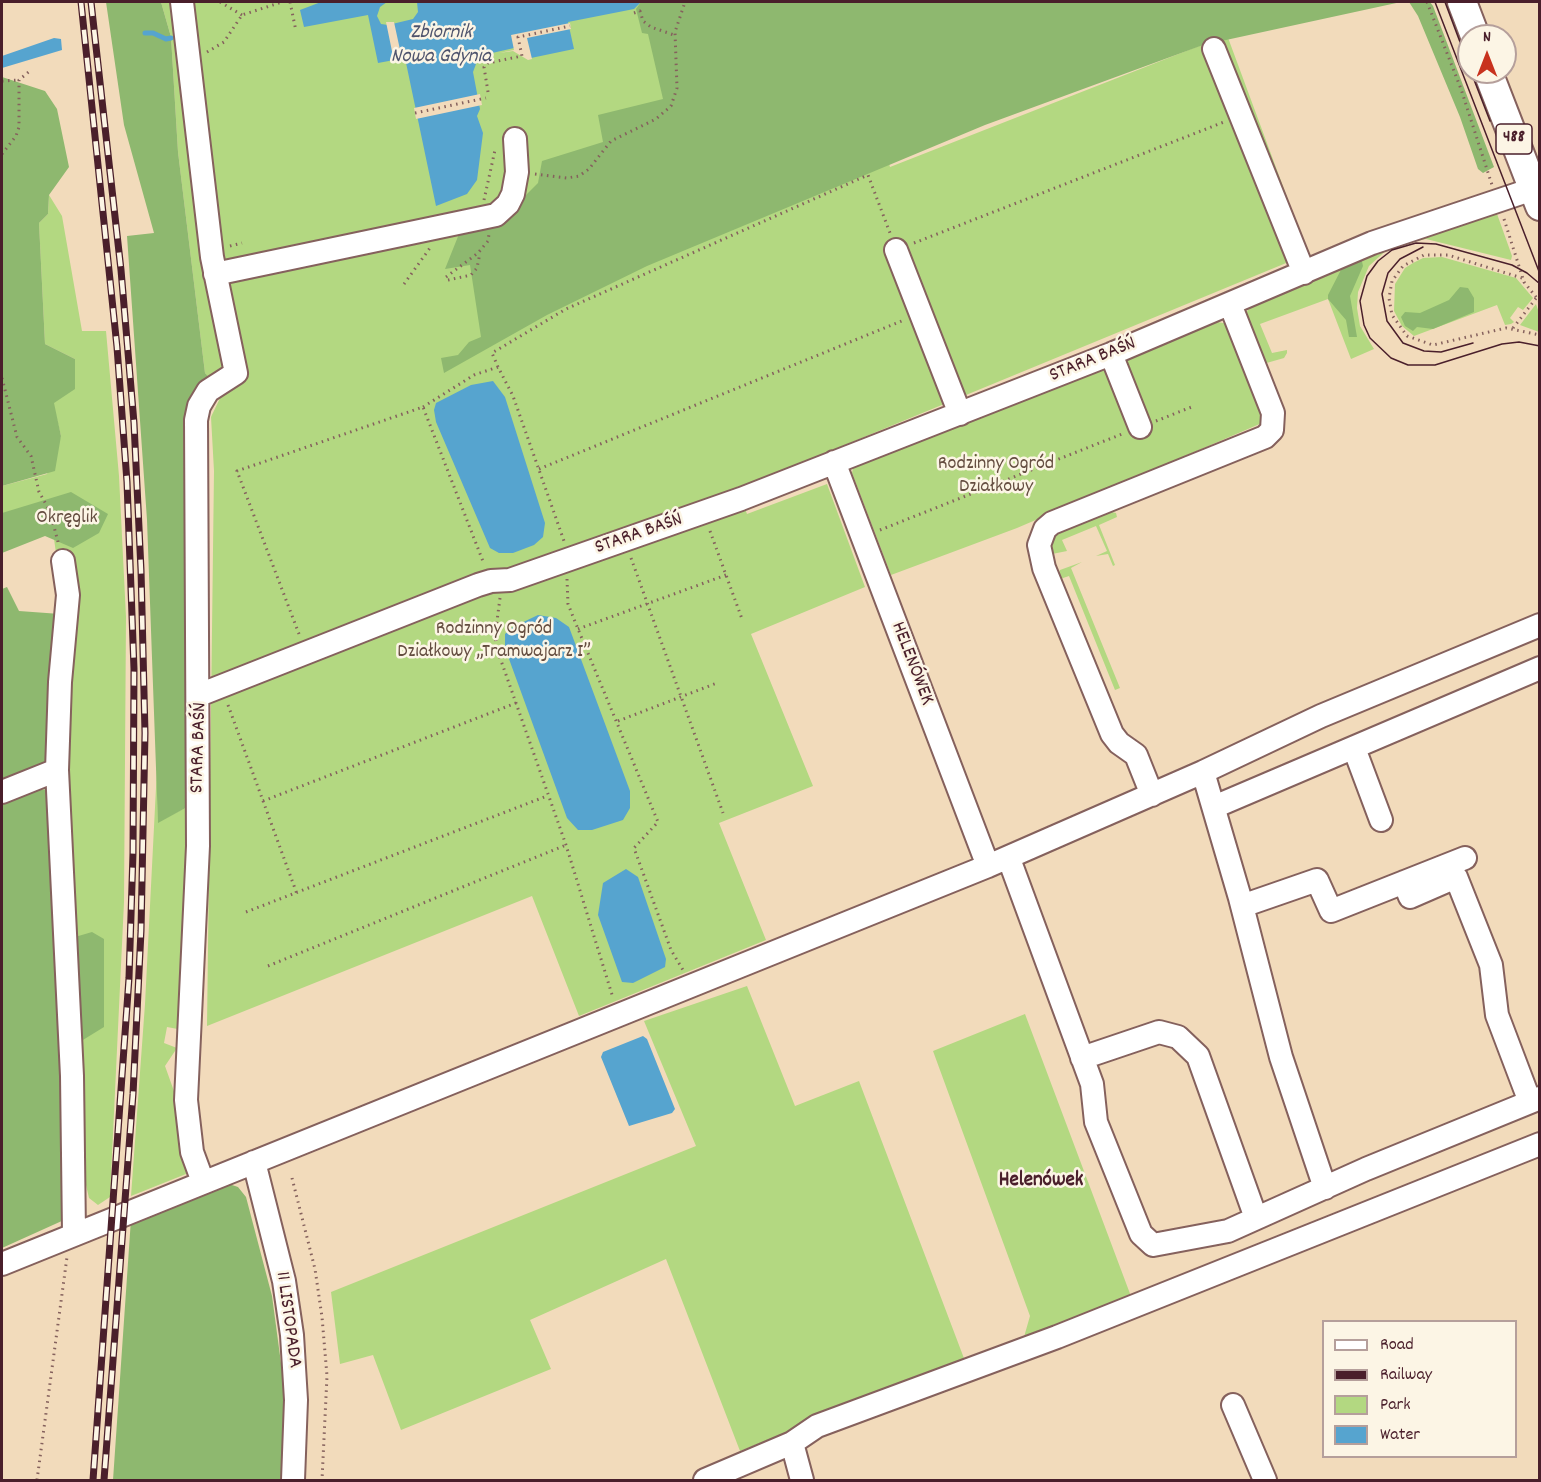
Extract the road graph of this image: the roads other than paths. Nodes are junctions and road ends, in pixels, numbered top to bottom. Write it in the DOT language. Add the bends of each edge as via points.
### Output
graph roads {
  1 [pos="182,2"];
  2 [pos="1462,2"];
  3 [pos="1470,24"];
  4 [pos="1214,49"];
  5 [pos="1493,84"];
  6 [pos="515,139"];
  7 [pos="1536,198"];
  8 [pos="896,250"];
  9 [pos="1304,273"];
  10 [pos="216,274"];
  11 [pos="1230,304"];
  12 [pos="1111,354"];
  13 [pos="960,414"];
  14 [pos="1140,427"];
  15 [pos="834,462"];
  16 [pos="63,561"];
  17 [pos="1539,625"];
  18 [pos="1539,668"];
  19 [pos="199,695"];
  20 [pos="1354,748"];
  21 [pos="57,770"];
  22 [pos="1203,772"];
  23 [pos="2,792"];
  24 [pos="1152,795"];
  25 [pos="1214,807"];
  26 [pos="1381,820"];
  27 [pos="1465,858"];
  28 [pos="988,866"];
  29 [pos="1012,867"];
  30 [pos="1404,882"];
  31 [pos="1242,906"];
  32 [pos="1082,1058"];
  33 [pos="1535,1100"];
  34 [pos="1539,1144"];
  35 [pos="254,1162"];
  36 [pos="203,1182"];
  37 [pos="1325,1188"];
  38 [pos="1256,1218"];
  39 [pos="74,1233"];
  40 [pos="2,1264"];
  41 [pos="1233,1406"];
  42 [pos="792,1443"];
  43 [pos="293,1480"];
  44 [pos="705,1480"];
  45 [pos="802,1480"];
  46 [pos="1265,1480"];
  1 -- 10 [label="street"];
  2 -- 3 [label="main road"];
  4 -- 9 [label="street"];
  5 -- 7 [label="main road, 488"];
  6 -- 10 [label="street" via="517,172 508,204 496,214"];
  7 -- 9 [label="street, STARA BAŚŃ" via="1498,202 1384,238"];
  8 -- 13 [label="street"];
  9 -- 11 [label="street, STARA BAŚŃ"];
  10 -- 19 [label="street" via="236,373 211,387 196,416"];
  11 -- 12 [label="street, STARA BAŚŃ"];
  11 -- 24 [label="street" via="1273,412 1272,430 1265,437 1052,523 1039,544 1044,568 1112,734 1136,755"];
  12 -- 13 [label="street, STARA BAŚŃ"];
  12 -- 14 [label="street"];
  13 -- 15 [label="street, STARA BAŚŃ"];
  15 -- 19 [label="street, STARA BAŚŃ" via="625,540 500,580"];
  15 -- 28 [label="street, HELENÓWEK"];
  16 -- 21 [label="street" via="68,595"];
  17 -- 22 [label="street" via="1321,716"];
  18 -- 20 [label="street"];
  19 -- 36 [label="street, STARA BAŚŃ" via="198,846 186,1100 192,1152"];
  20 -- 25 [label="street"];
  20 -- 26 [label="street"];
  21 -- 23 [label="street"];
  21 -- 39 [label="street" via="72,1076"];
  22 -- 24 [label="street"];
  22 -- 25 [label="street"];
  24 -- 28 [label="street"];
  25 -- 31 [label="street"];
  27 -- 30 [label="street"];
  28 -- 35 [label="street"];
  29 -- 32 [label="street"];
  30 -- 31 [label="street" via="1331,911 1317,880"];
  30 -- 33 [label="street" via="1410,897 1456,877 1491,965 1497,1015"];
  31 -- 37 [label="street" via="1281,1057"];
  32 -- 38 [label="street" via="1160,1032 1178,1037 1198,1056"];
  32 -- 38 [label="street" via="1092,1084 1096,1122 1141,1234 1153,1245 1228,1231"];
  33 -- 37 [label="street"];
  34 -- 42 [label="street" via="1057,1337 817,1426"];
  35 -- 36 [label="street"];
  35 -- 43 [label="street, 11 LISTOPADA" via="284,1281 292,1335 296,1400"];
  36 -- 39 [label="street"];
  37 -- 38 [label="street"];
  39 -- 40 [label="street"];
  41 -- 46 [label="street"];
  42 -- 44 [label="street"];
  42 -- 45 [label="street"];
}
